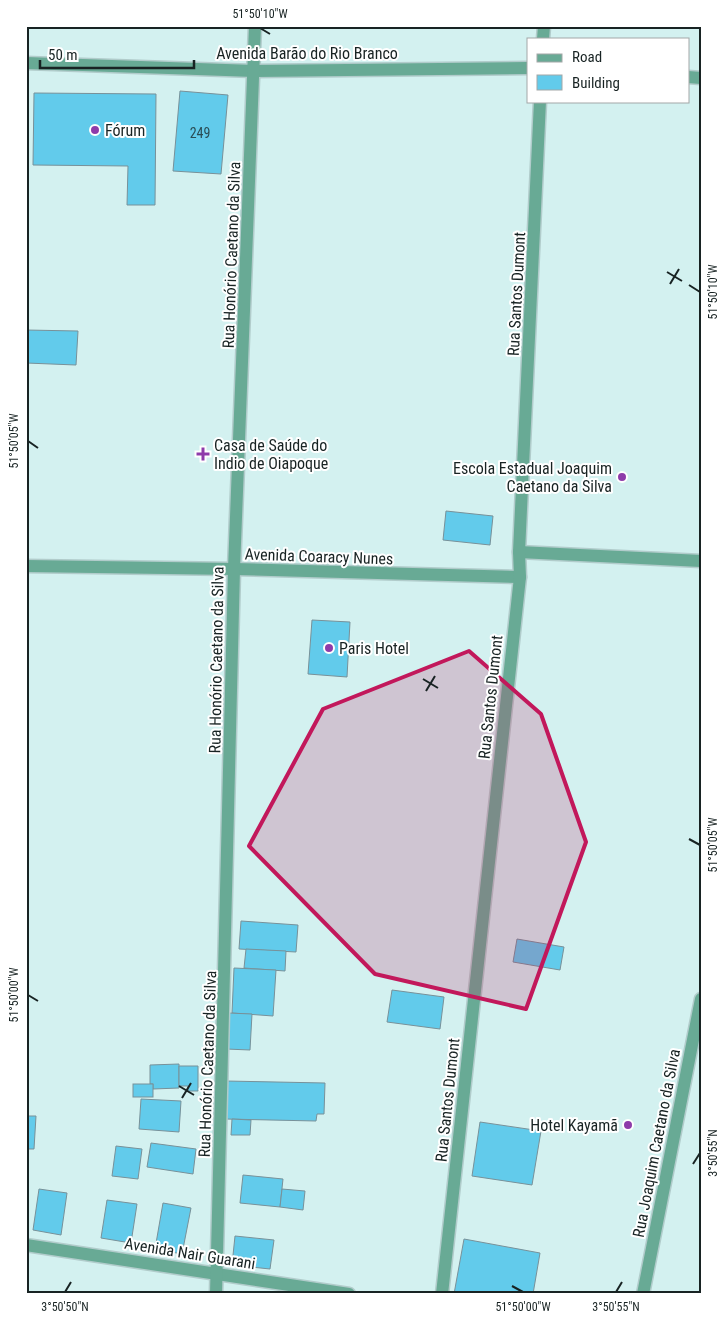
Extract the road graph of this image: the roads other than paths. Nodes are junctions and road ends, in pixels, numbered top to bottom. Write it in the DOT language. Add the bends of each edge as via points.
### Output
graph roads {
  1 [pos="255,26"];
  2 [pos="26,63"];
  3 [pos="527,68"];
  4 [pos="254,71"];
  5 [pos="540,102"];
  6 [pos="520,552"];
  7 [pos="701,561"];
  8 [pos="26,566"];
  9 [pos="234,569"];
  10 [pos="520,577"];
  11 [pos="701,999"];
  12 [pos="26,1245"];
  13 [pos="217,1273"];
  14 [pos="216,1294"];
  15 [pos="349,1294"];
  16 [pos="442,1294"];
  17 [pos="643,1294"];
  1 -- 4 [label="street, Rua Honório Caetano da Silva"];
  2 -- 4 [label="street, Avenida Barão do Rio Branco"];
  3 -- 4 [label="street, Avenida Barão do Rio Branco"];
  4 -- 9 [label="street, Rua Honório Caetano da Silva"];
  5 -- 6 [label="street, Rua Santos Dumont"];
  6 -- 7 [label="street"];
  6 -- 10 [label="street, Rua Santos Dumont"];
  8 -- 9 [label="street, Avenida Coaracy Nunes"];
  9 -- 10 [label="street, Avenida Coaracy Nunes"];
  9 -- 13 [label="street, Rua Honório Caetano da Silva"];
  10 -- 16 [label="street, Rua Santos Dumont"];
  11 -- 17 [label="street, Rua Joaquim Caetano da Silva"];
  12 -- 13 [label="street, Avenida Nair Guarani"];
  13 -- 14 [label="street, Rua Honório Caetano da Silva"];
  13 -- 15 [label="street, Avenida Nair Guarani"];
}
